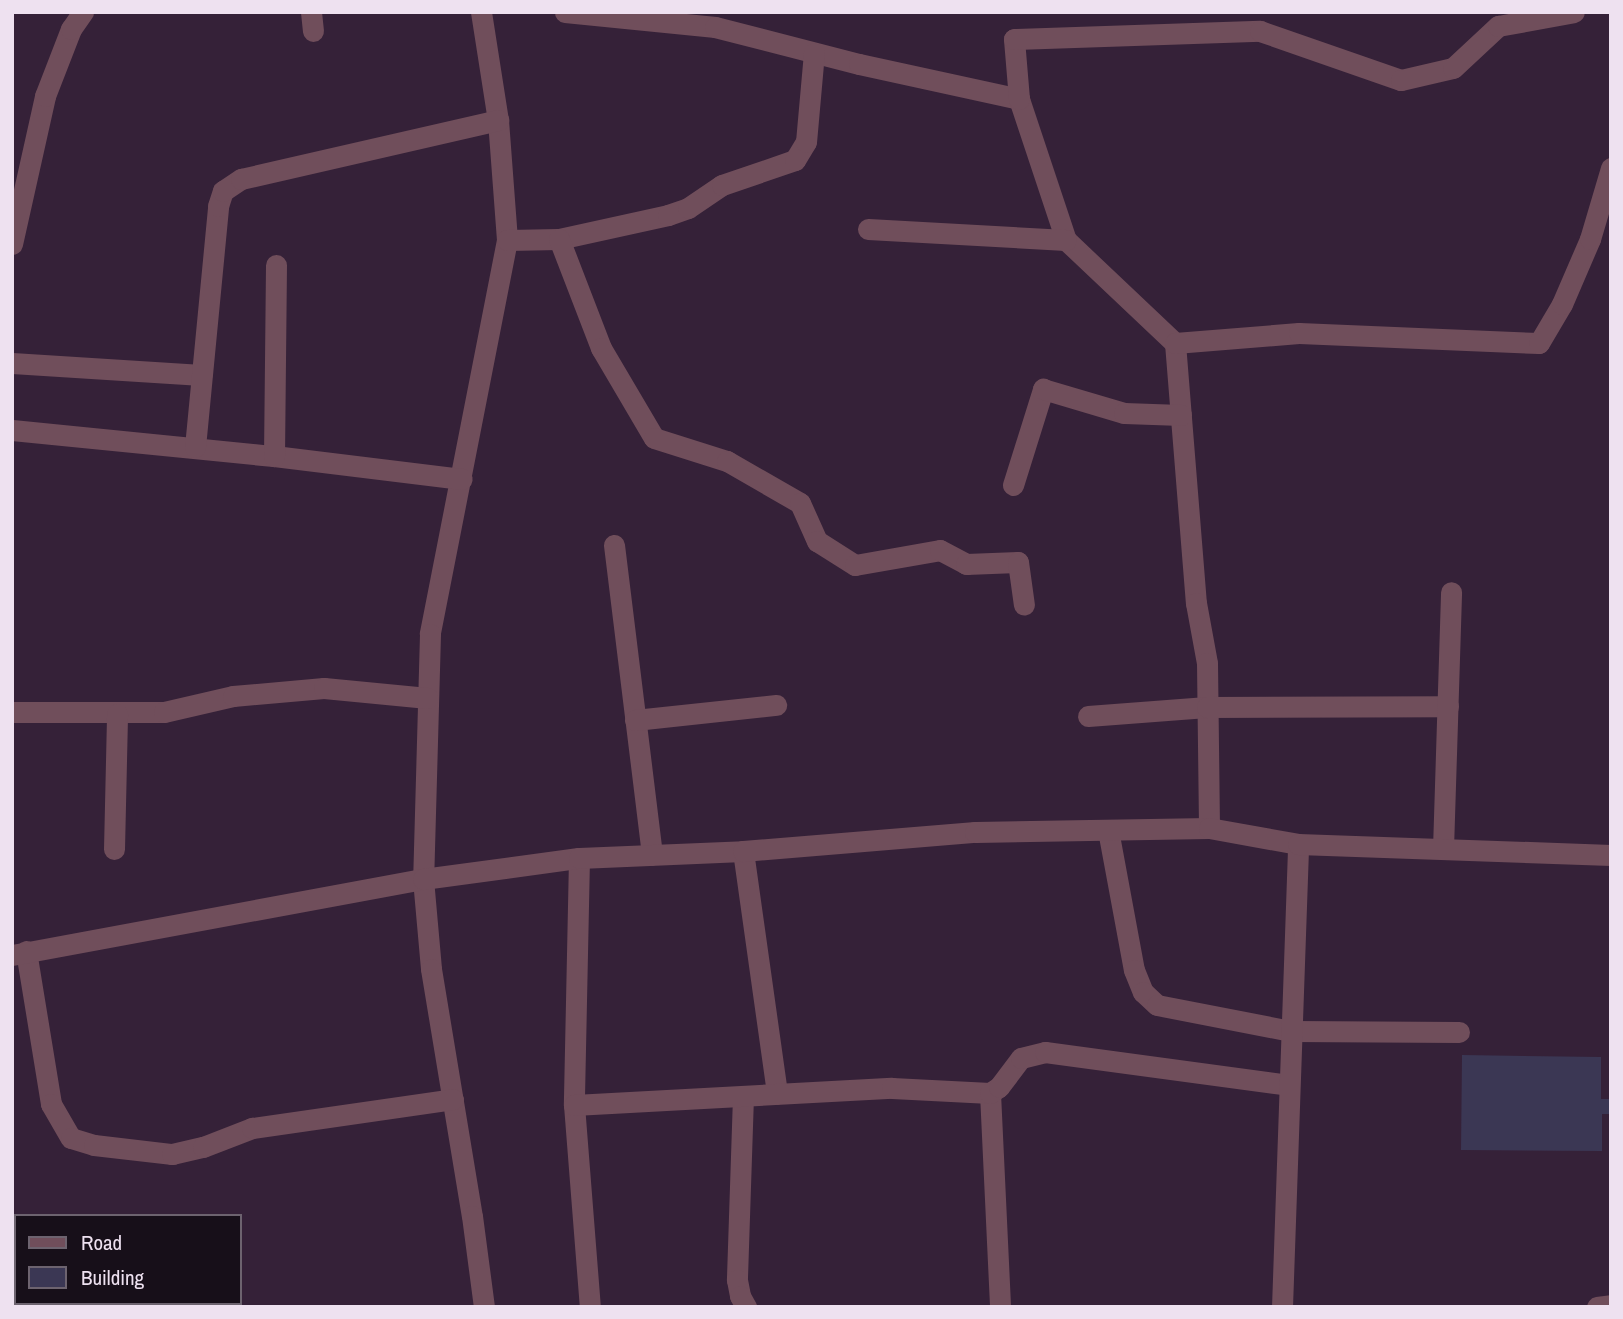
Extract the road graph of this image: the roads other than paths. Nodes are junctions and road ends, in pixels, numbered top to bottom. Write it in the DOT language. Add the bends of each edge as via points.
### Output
graph roads {
  1 [pos="83,12"];
  2 [pos="481,12"];
  3 [pos="565,12"];
  4 [pos="1574,12"];
  5 [pos="814,52"];
  6 [pos="1019,99"];
  7 [pos="498,120"];
  8 [pos="1611,167"];
  9 [pos="868,229"];
  10 [pos="559,239"];
  11 [pos="507,240"];
  12 [pos="1066,240"];
  13 [pos="12,244"];
  14 [pos="276,265"];
  15 [pos="1175,344"];
  16 [pos="12,363"];
  17 [pos="202,375"];
  18 [pos="1181,415"];
  19 [pos="12,430"];
  20 [pos="195,447"];
  21 [pos="274,456"];
  22 [pos="462,480"];
  23 [pos="1013,485"];
  24 [pos="614,545"];
  25 [pos="1451,592"];
  26 [pos="1024,605"];
  27 [pos="428,698"];
  28 [pos="776,705"];
  29 [pos="1448,706"];
  30 [pos="1207,707"];
  31 [pos="12,712"];
  32 [pos="117,714"];
  33 [pos="1088,716"];
  34 [pos="635,720"];
  35 [pos="1209,828"];
  36 [pos="1108,830"];
  37 [pos="1298,844"];
  38 [pos="114,849"];
  39 [pos="1443,849"];
  40 [pos="743,851"];
  41 [pos="652,855"];
  42 [pos="1611,855"];
  43 [pos="579,858"];
  44 [pos="423,879"];
  45 [pos="19,953"];
  46 [pos="1291,1031"];
  47 [pos="1459,1032"];
  48 [pos="1289,1085"];
  49 [pos="990,1093"];
  50 [pos="777,1094"];
  51 [pos="743,1096"];
  52 [pos="453,1099"];
  53 [pos="573,1105"];
  54 [pos="1611,1305"];
  55 [pos="484,1307"];
  56 [pos="590,1307"];
  57 [pos="747,1307"];
  58 [pos="1000,1307"];
  59 [pos="1282,1307"];
  60 [pos="1597,1307"];
  1 -- 13 [label="street" via="71,29 45,96"];
  2 -- 7 [label="street"];
  3 -- 5 [label="street" via="715,27"];
  4 -- 6 [label="street" via="1498,26 1453,68 1401,80 1260,31 1014,39"];
  5 -- 6 [label="street"];
  5 -- 10 [label="street" via="806,142 795,160 722,186 668,215"];
  6 -- 12 [label="street"];
  7 -- 11 [label="street"];
  7 -- 17 [label="street" via="230,183 218,206"];
  8 -- 15 [label="street" via="1590,239 1539,343 1299,333"];
  9 -- 12 [label="street"];
  10 -- 11 [label="street"];
  10 -- 26 [label="street" via="601,348 654,438 727,461 800,503 817,541 855,565 940,550 965,564 1018,562"];
  11 -- 22 [label="street"];
  12 -- 15 [label="street"];
  14 -- 21 [label="street"];
  15 -- 18 [label="street"];
  16 -- 17 [label="street"];
  17 -- 20 [label="street"];
  18 -- 23 [label="street" via="1124,413 1043,389"];
  18 -- 30 [label="street" via="1196,603 1207,663"];
  19 -- 20 [label="street"];
  20 -- 21 [label="street"];
  21 -- 22 [label="street"];
  22 -- 27 [label="street" via="430,634"];
  24 -- 34 [label="street"];
  25 -- 29 [label="street"];
  27 -- 32 [label="street" via="324,688 233,696 164,712"];
  27 -- 44 [label="street"];
  28 -- 34 [label="street"];
  29 -- 30 [label="street"];
  29 -- 39 [label="street"];
  30 -- 33 [label="street"];
  30 -- 35 [label="street"];
  31 -- 32 [label="street"];
  32 -- 38 [label="street"];
  34 -- 41 [label="street"];
  35 -- 36 [label="street"];
  35 -- 37 [label="street"];
  36 -- 40 [label="street" via="975,832"];
  36 -- 46 [label="street" via="1134,970 1143,992 1157,1005"];
  37 -- 39 [label="street"];
  37 -- 46 [label="street"];
  39 -- 42 [label="street"];
  40 -- 41 [label="street"];
  40 -- 50 [label="street"];
  41 -- 43 [label="street"];
  43 -- 44 [label="street"];
  43 -- 53 [label="street"];
  44 -- 45 [label="street"];
  44 -- 52 [label="street" via="431,969"];
  45 -- 52 [label="street" via="51,1104 71,1138 172,1154 252,1128"];
  46 -- 47 [label="street"];
  46 -- 48 [label="street"];
  48 -- 49 [label="street" via="1045,1052 1021,1058"];
  48 -- 59 [label="street"];
  49 -- 50 [label="street" via="892,1088"];
  49 -- 58 [label="street"];
  50 -- 51 [label="street"];
  51 -- 53 [label="street"];
  51 -- 57 [label="street" via="737,1280"];
  52 -- 55 [label="street"];
  53 -- 56 [label="street"];
  54 -- 60 [label="street"];
}
